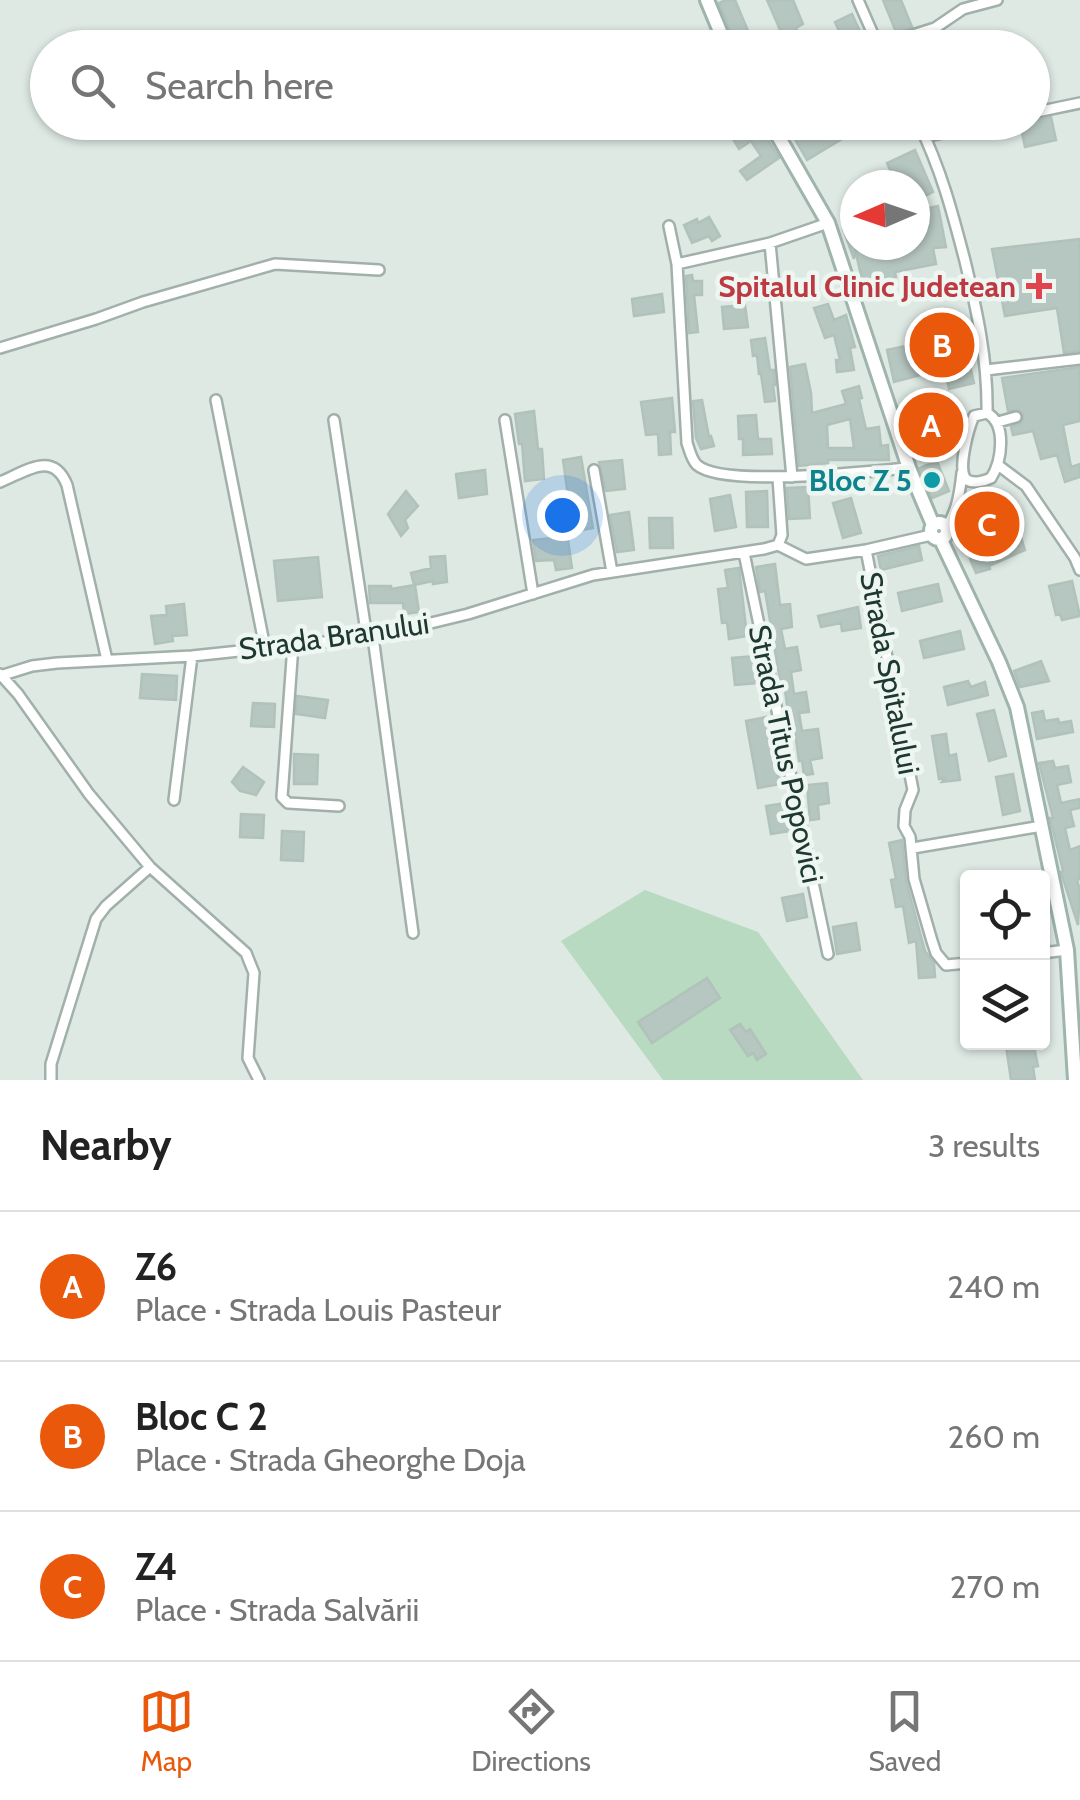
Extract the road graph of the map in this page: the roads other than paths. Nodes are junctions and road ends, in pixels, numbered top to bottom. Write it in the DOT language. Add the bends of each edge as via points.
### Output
graph roads {
  1 [pos="706,0"];
  2 [pos="858,0"];
  3 [pos="997,0"];
  4 [pos="720,30"];
  5 [pos="871,30"];
  6 [pos="929,30"];
  7 [pos="1080,102"];
  8 [pos="1050,109"];
  9 [pos="780,140"];
  10 [pos="926,140"];
  11 [pos="828,223"];
  12 [pos="670,226"];
  13 [pos="770,243"];
  14 [pos="677,264"];
  15 [pos="378,270"];
  16 [pos="0,348"];
  17 [pos="1080,359"];
  18 [pos="986,370"];
  19 [pos="216,400"];
  20 [pos="986,413"];
  21 [pos="1016,418"];
  22 [pos="334,420"];
  23 [pos="505,420"];
  24 [pos="998,422"];
  25 [pos="998,465"];
  26 [pos="909,468"];
  27 [pos="963,469"];
  28 [pos="594,470"];
  29 [pos="1009,474"];
  30 [pos="792,477"];
  31 [pos="778,478"];
  32 [pos="991,478"];
  33 [pos="974,481"];
  34 [pos="0,482"];
  35 [pos="960,492"];
  36 [pos="938,532"];
  37 [pos="778,545"];
  38 [pos="866,550"];
  39 [pos="744,553"];
  40 [pos="1080,570"];
  41 [pos="612,572"];
  42 [pos="533,594"];
  43 [pos="370,637"];
  44 [pos="293,645"];
  45 [pos="265,648"];
  46 [pos="192,656"];
  47 [pos="108,660"];
  48 [pos="1,675"];
  49 [pos="174,800"];
  50 [pos="339,806"];
  51 [pos="1042,826"];
  52 [pos="913,848"];
  53 [pos="150,867"];
  54 [pos="413,933"];
  55 [pos="1067,950"];
  56 [pos="1050,952"];
  57 [pos="828,954"];
  58 [pos="960,963"];
  59 [pos="51,1080"];
  60 [pos="258,1080"];
  61 [pos="1074,1080"];
  1 -- 4 [label="main road"];
  2 -- 5 [label="street"];
  3 -- 6 [label="street" via="963,9"];
  7 -- 8 [label="street"];
  9 -- 11 [label="main road"];
  10 -- 18 [label="street" via="948,194"];
  11 -- 13 [label="street"];
  11 -- 26 [label="main road"];
  12 -- 14 [label="street"];
  13 -- 14 [label="street"];
  13 -- 30 [label="street"];
  14 -- 31 [label="street" via="692,458 710,472"];
  15 -- 16 [label="street" via="275,264"];
  17 -- 18 [label="street"];
  18 -- 20 [label="street"];
  19 -- 45 [label="street"];
  20 -- 24 [label="street"];
  20 -- 27 [label="street" via="971,421"];
  21 -- 24 [label="street"];
  22 -- 43 [label="street"];
  23 -- 42 [label="street"];
  24 -- 25 [label="street"];
  25 -- 29 [label="street"];
  25 -- 32 [label="street"];
  26 -- 30 [label="street"];
  26 -- 36 [label="main road"];
  27 -- 33 [label="street"];
  27 -- 35 [label="street"];
  28 -- 41 [label="street"];
  29 -- 32 [label="street"];
  29 -- 40 [label="street" via="1026,486"];
  30 -- 31 [label="street"];
  31 -- 37 [label="street"];
  32 -- 33 [label="street"];
  33 -- 35 [label="street"];
  34 -- 47 [label="street" via="40,466 62,471"];
  35 -- 36 [label="street" via="952,518"];
  36 -- 38 [label="street, Strada Branului"];
  36 -- 51 [label="main road" via="1017,706"];
  37 -- 38 [label="street, Strada Branului" via="806,559"];
  37 -- 39 [label="street, Strada Branului"];
  38 -- 52 [label="street, Strada Spitalului" via="913,790 903,817"];
  39 -- 41 [label="street, Strada Branului"];
  39 -- 57 [label="street, Strada Titus Popovici"];
  41 -- 42 [label="street, Strada Branului"];
  42 -- 43 [label="street, Strada Branului"];
  43 -- 44 [label="street, Strada Branului"];
  43 -- 54 [label="street"];
  44 -- 45 [label="street, Strada Branului"];
  44 -- 50 [label="street" via="282,797"];
  45 -- 46 [label="street, Strada Branului"];
  46 -- 47 [label="street, Strada Branului"];
  46 -- 49 [label="street"];
  47 -- 48 [label="street, Strada Branului"];
  48 -- 53 [label="street"];
  51 -- 52 [label="street"];
  51 -- 55 [label="main road"];
  52 -- 58 [label="street, Strada Spitalului" via="914,879 936,954 946,965"];
  53 -- 59 [label="street" via="96,920"];
  53 -- 60 [label="street" via="252,964 247,1048"];
  55 -- 56 [label="street"];
  55 -- 61 [label="main road"];
}
